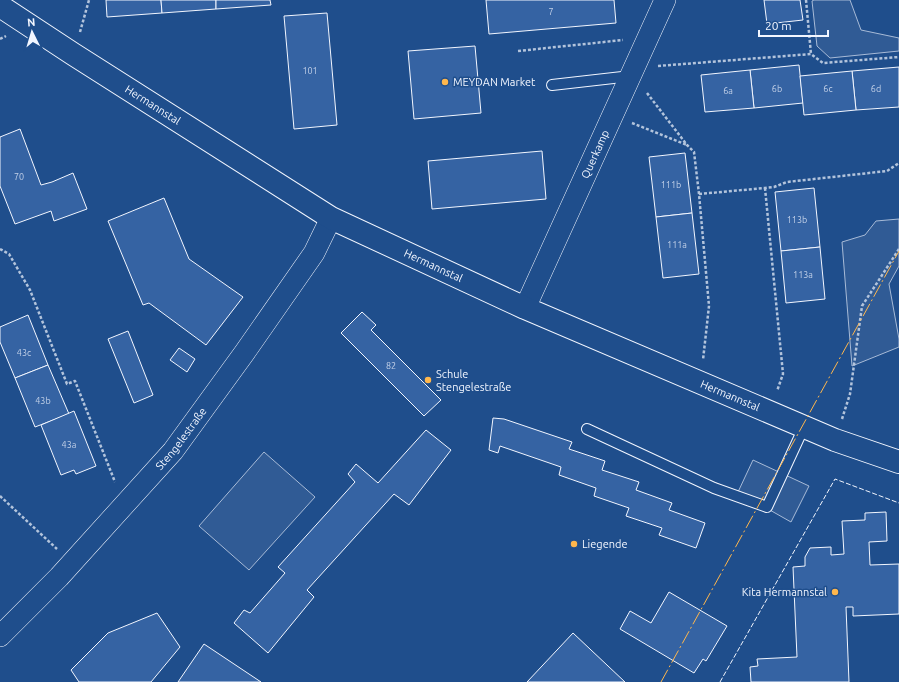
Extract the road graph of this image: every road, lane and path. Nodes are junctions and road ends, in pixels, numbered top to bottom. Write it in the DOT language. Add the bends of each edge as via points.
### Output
graph roads {
  1 [pos="89,0"];
  2 [pos="665,0"];
  3 [pos="806,0"];
  4 [pos="0,6"];
  5 [pos="648,37"];
  6 [pos="518,51"];
  7 [pos="73,54"];
  8 [pos="811,54"];
  9 [pos="899,57"];
  10 [pos="632,72"];
  11 [pos="552,85"];
  12 [pos="613,115"];
  13 [pos="687,145"];
  14 [pos="899,163"];
  15 [pos="765,188"];
  16 [pos="699,194"];
  17 [pos="331,218"];
  18 [pos="899,248"];
  19 [pos="0,249"];
  20 [pos="525,308"];
  21 [pos="700,383"];
  22 [pos="770,412"];
  23 [pos="804,427"];
  24 [pos="587,429"];
  25 [pos="835,440"];
  26 [pos="899,462"];
  27 [pos="0,496"];
  28 [pos="124,505"];
  29 [pos="72,563"];
  30 [pos="0,636"];
  1 -- 7 [label="path"];
  2 -- 5 [label="street, Querkamp"];
  3 -- 8 [label="path"];
  4 -- 7 [label="street, Hermannstal"];
  5 -- 6 [label="path"];
  5 -- 10 [label="street, Querkamp"];
  7 -- 17 [label="street, Hermannstal"];
  8 -- 9 [label="path" via="823,63"];
  8 -- 10 [label="path"];
  10 -- 11 [label="lane"];
  10 -- 12 [label="street, Querkamp"];
  10 -- 13 [label="path"];
  12 -- 13 [label="path"];
  12 -- 20 [label="street, Querkamp"];
  13 -- 16 [label="path" via="694,152"];
  14 -- 15 [label="path" via="887,171 787,182"];
  15 -- 16 [label="path"];
  15 -- 22 [label="path" via="783,374"];
  16 -- 21 [label="path" via="709,306"];
  17 -- 20 [label="street, Hermannstal"];
  17 -- 28 [label="street, Stengelestraße" via="314,253 245,352 173,451"];
  18 -- 25 [label="path" via="862,306 850,394"];
  19 -- 28 [label="path" via="9,254 30,290 68,384 75,381"];
  20 -- 21 [label="street, Hermannstal"];
  21 -- 22 [label="street, Hermannstal"];
  22 -- 23 [label="street, Hermannstal"];
  23 -- 24 [label="lane" via="767,507 714,488"];
  23 -- 25 [label="street, Hermannstal"];
  25 -- 26 [label="street, Hermannstal"];
  27 -- 29 [label="path"];
  28 -- 29 [label="street, Stengelestraße"];
  29 -- 30 [label="street, Stengelestraße"];
}
